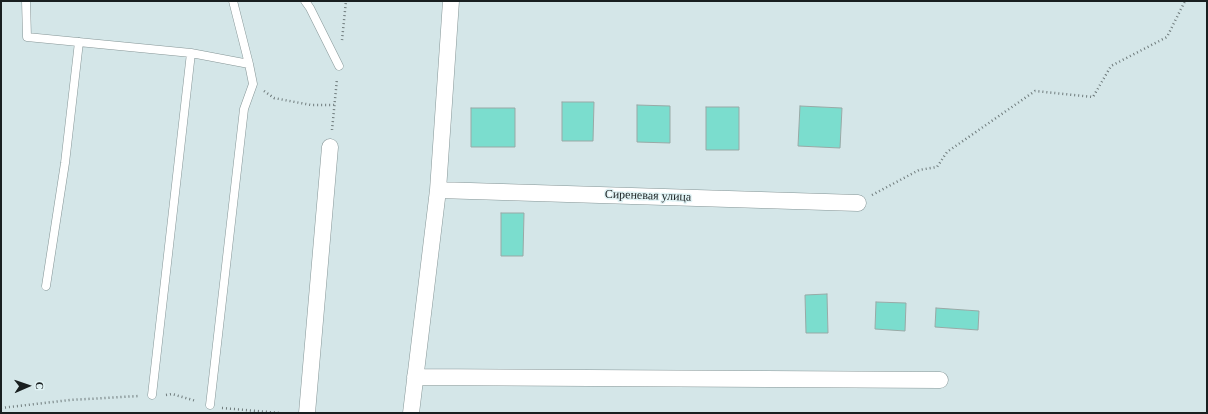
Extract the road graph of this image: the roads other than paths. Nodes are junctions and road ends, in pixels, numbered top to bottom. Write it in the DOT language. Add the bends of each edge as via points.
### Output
graph roads {
  1 [pos="26,1"];
  2 [pos="233,1"];
  3 [pos="305,1"];
  4 [pos="451,1"];
  5 [pos="79,42"];
  6 [pos="191,53"];
  7 [pos="249,64"];
  8 [pos="339,66"];
  9 [pos="330,147"];
  10 [pos="438,190"];
  11 [pos="858,203"];
  12 [pos="46,286"];
  13 [pos="415,377"];
  14 [pos="940,380"];
  15 [pos="152,396"];
  16 [pos="210,405"];
  17 [pos="307,413"];
  18 [pos="411,413"];
  1 -- 5 [label="lane" via="27,37"];
  2 -- 7 [label="lane"];
  3 -- 8 [label="lane"];
  4 -- 10 [label="street"];
  5 -- 6 [label="lane"];
  5 -- 12 [label="lane" via="65,163"];
  6 -- 7 [label="lane"];
  6 -- 15 [label="lane"];
  7 -- 16 [label="lane" via="253,84 244,109"];
  9 -- 17 [label="street"];
  10 -- 11 [label="street, Сиреневая улица"];
  10 -- 13 [label="street"];
  13 -- 14 [label="street"];
  13 -- 18 [label="street"];
}
